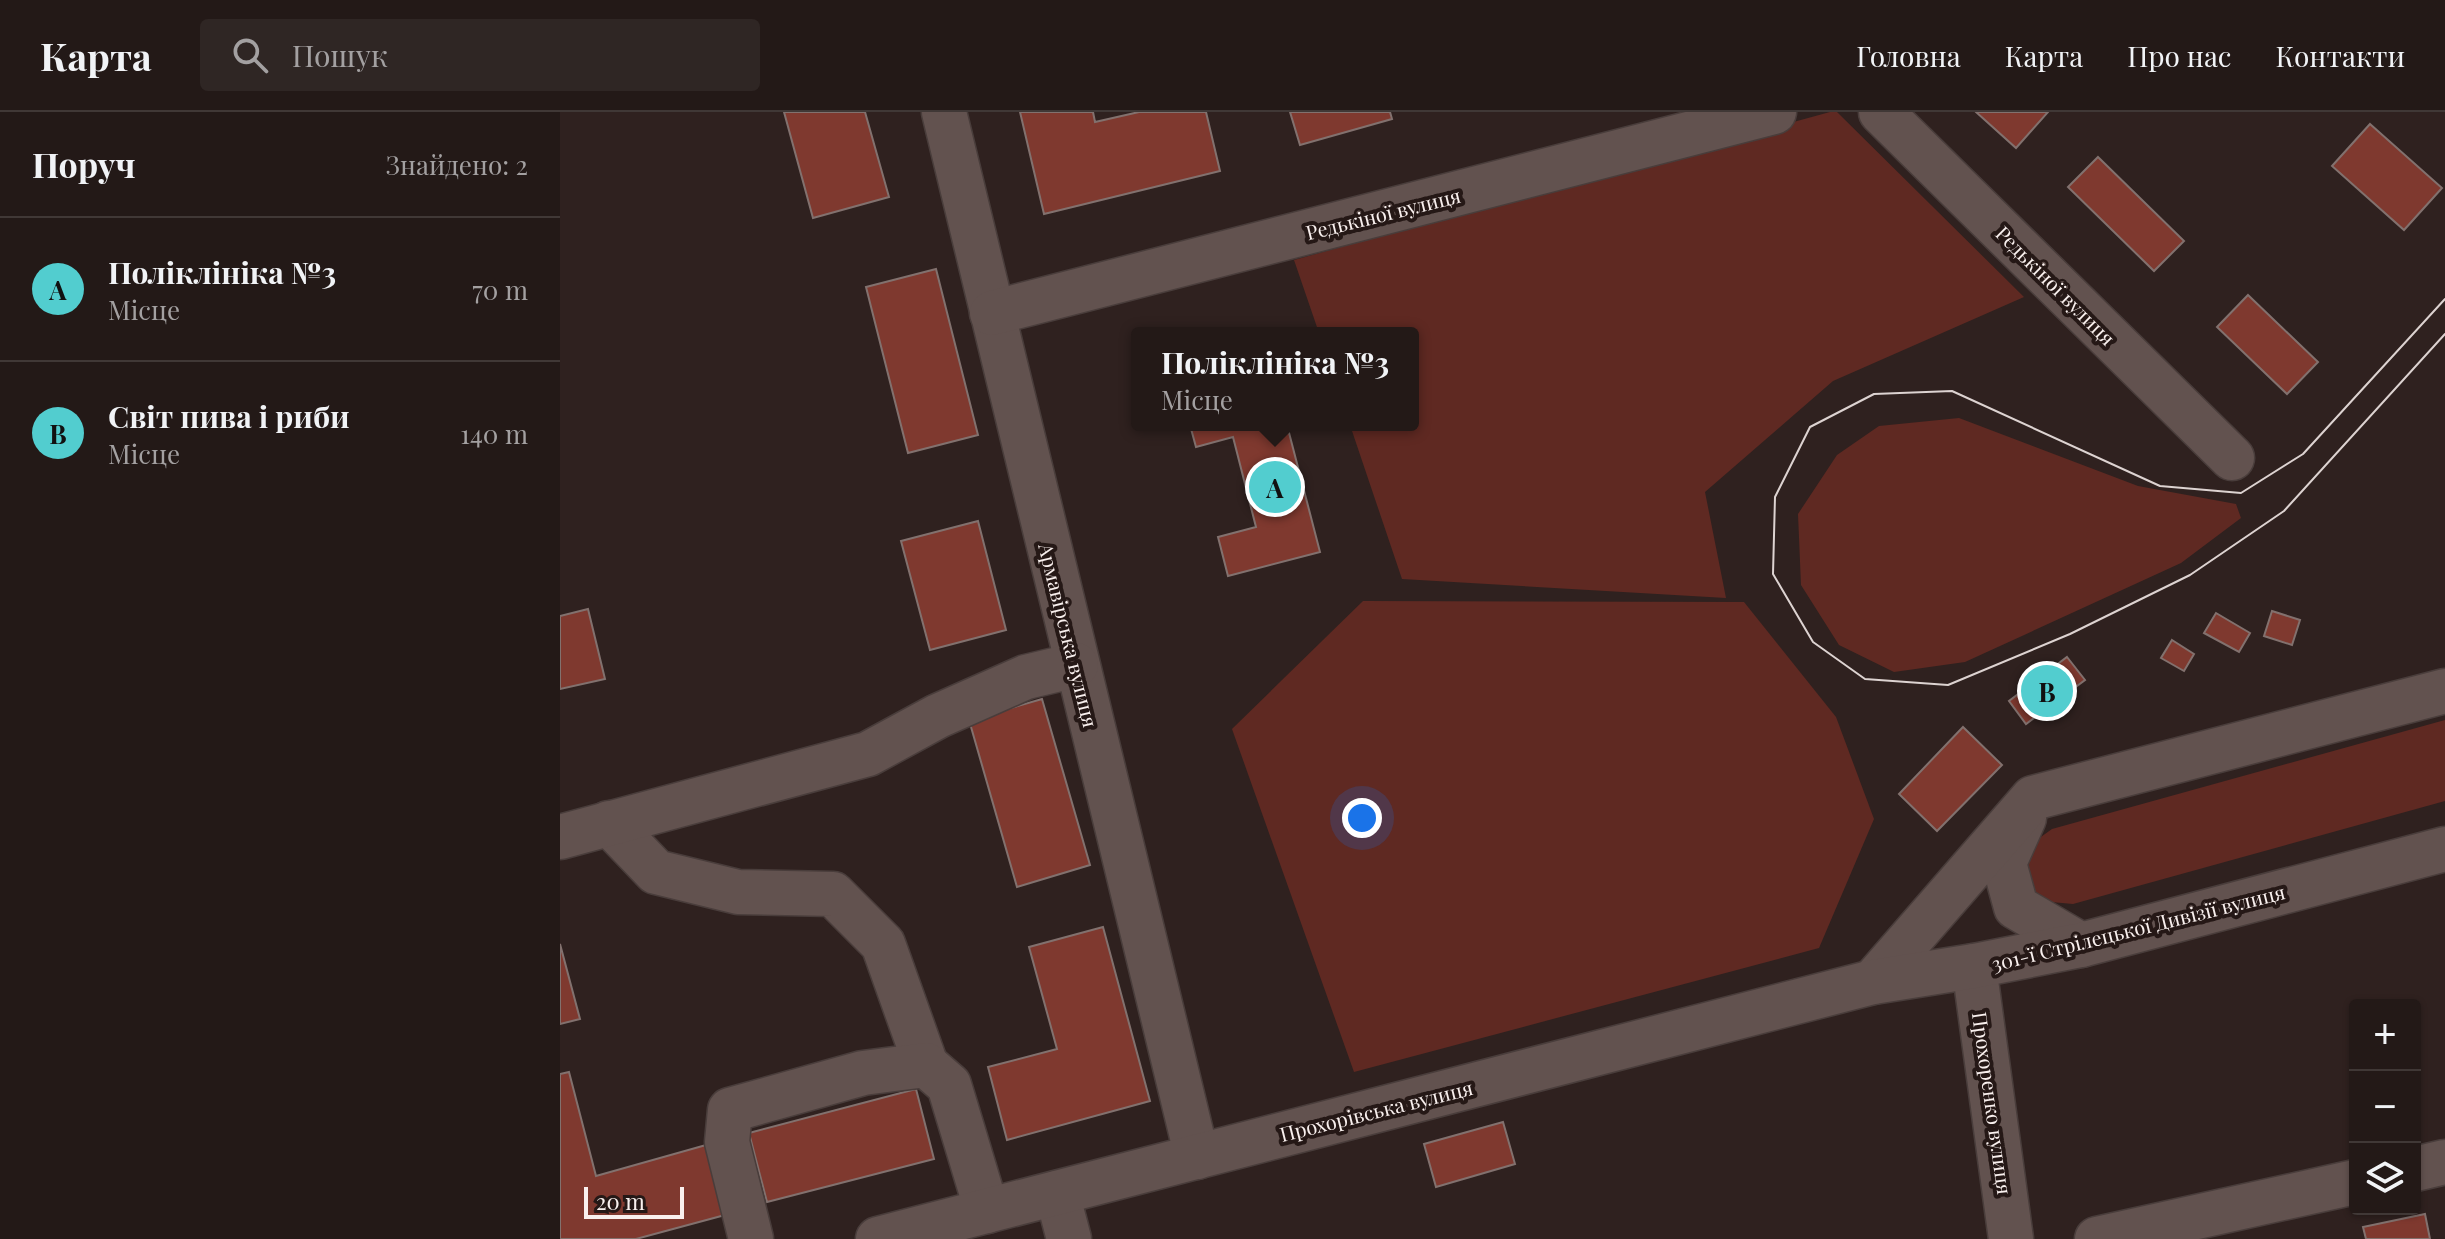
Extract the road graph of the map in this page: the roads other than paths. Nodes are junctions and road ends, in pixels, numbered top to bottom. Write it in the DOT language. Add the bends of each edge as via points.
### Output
graph roads {
  1 [pos="944,112"];
  2 [pos="1774,112"];
  3 [pos="1881,112"];
  4 [pos="992,313"];
  5 [pos="2232,458"];
  6 [pos="1076,665"];
  7 [pos="2445,691"];
  8 [pos="2033,798"];
  9 [pos="609,823"];
  10 [pos="560,837"];
  11 [pos="2445,849"];
  12 [pos="2081,945"];
  13 [pos="1974,966"];
  14 [pos="1873,982"];
  15 [pos="926,1065"];
  16 [pos="1197,1157"];
  17 [pos="2445,1162"];
  18 [pos="2421,1168"];
  19 [pos="2349,1183"];
  20 [pos="1057,1193"];
  21 [pos="987,1211"];
  22 [pos="751,1239"];
  23 [pos="878,1239"];
  24 [pos="1069,1239"];
  25 [pos="2011,1239"];
  26 [pos="2097,1239"];
  1 -- 4 [label="street, Армавірська вулиця"];
  2 -- 4 [label="street, Редькіної вулиця"];
  3 -- 5 [label="street, Редькіної вулиця"];
  4 -- 6 [label="street, Армавірська вулиця"];
  6 -- 9 [label="street" via="1026,677 868,754"];
  6 -- 16 [label="street, Армавірська вулиця"];
  7 -- 8 [label="street"];
  8 -- 12 [label="street" via="2004,863 2016,907"];
  8 -- 14 [label="street"];
  9 -- 10 [label="street"];
  9 -- 15 [label="street" via="656,872 738,892 833,894 883,944"];
  11 -- 12 [label="street, 301-ї Стрілецької Дивізії вулиця"];
  12 -- 13 [label="street, 301-ї Стрілецької Дивізії вулиця"];
  13 -- 14 [label="street, 301-ї Стрілецької Дивізії вулиця"];
  13 -- 25 [label="street, Прохоренко вулиця"];
  14 -- 16 [label="street, Прохорівська вулиця"];
  15 -- 21 [label="street" via="949,1085"];
  15 -- 22 [label="street" via="863,1073 730,1110 727,1142"];
  16 -- 20 [label="street, Прохорівська вулиця"];
  17 -- 18 [label="street"];
  19 -- 26 [label="street"];
  20 -- 21 [label="street, Прохорівська вулиця"];
  20 -- 24 [label="street"];
  21 -- 23 [label="street, Прохорівська вулиця"];
}
